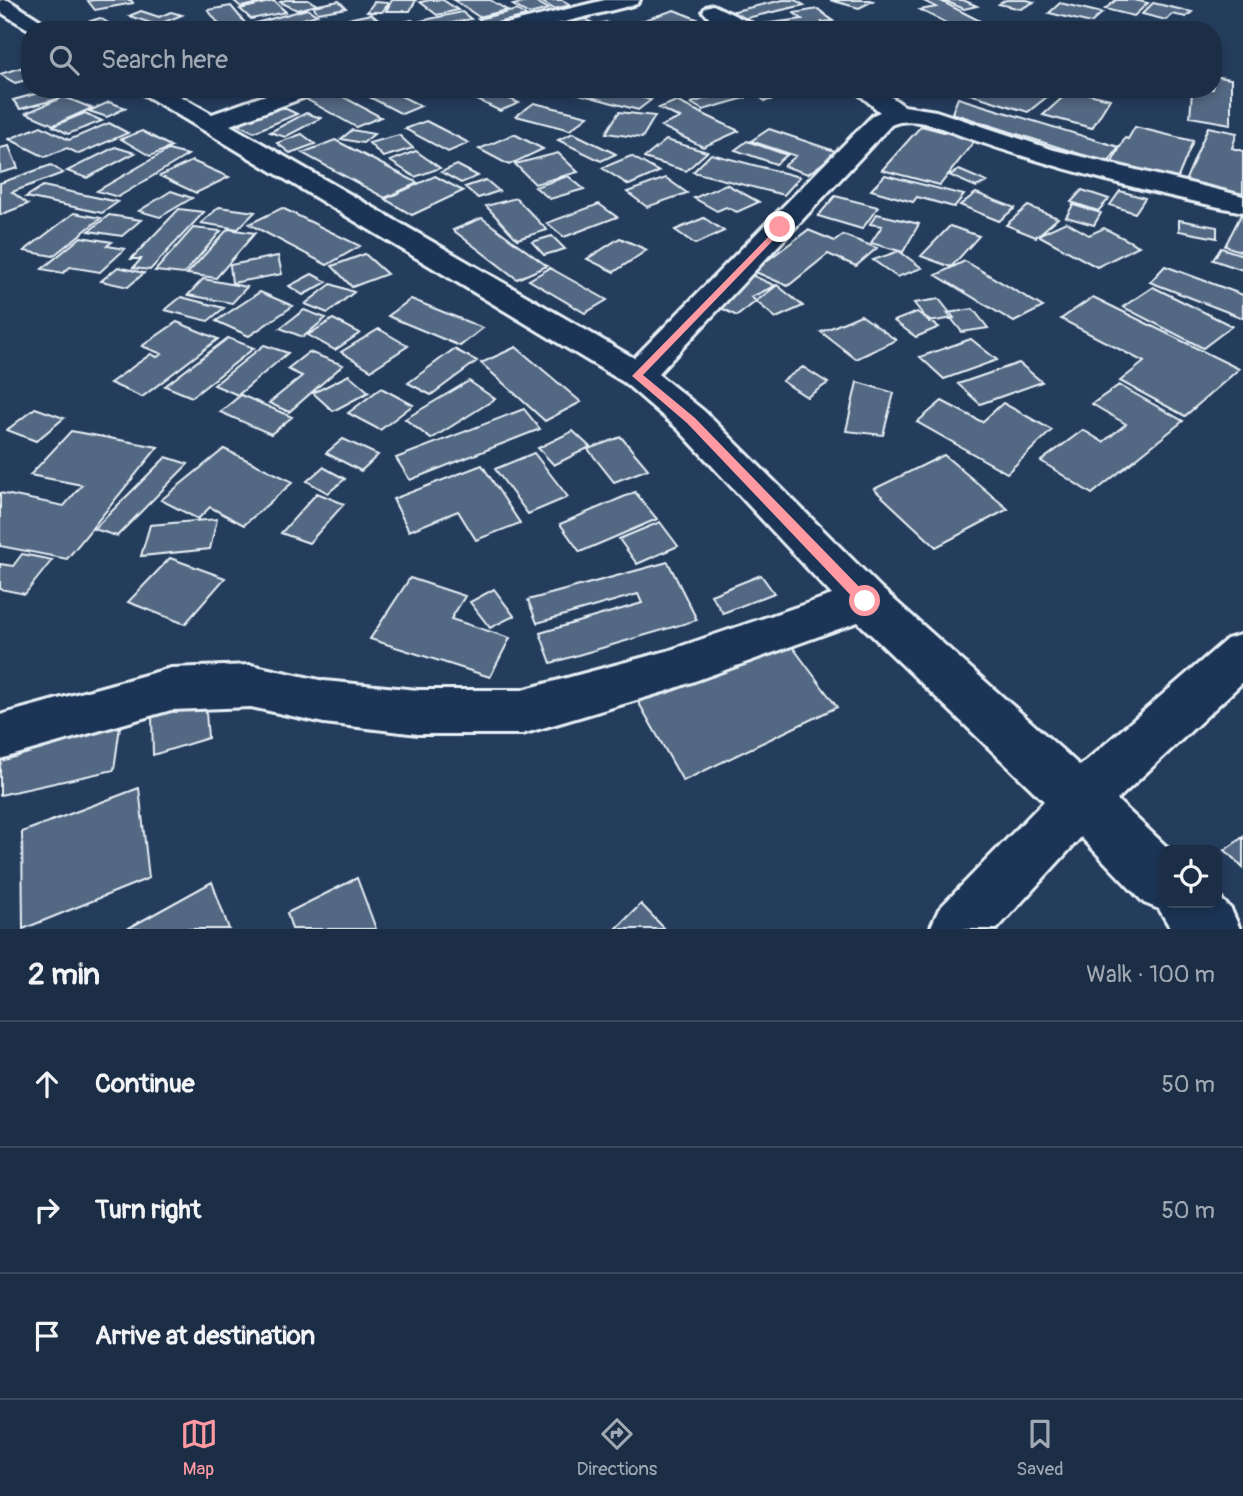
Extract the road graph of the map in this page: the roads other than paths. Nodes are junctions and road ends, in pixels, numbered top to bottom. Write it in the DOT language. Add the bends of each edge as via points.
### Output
graph roads {
  1 [pos="629,0"];
  2 [pos="0,4"];
  3 [pos="713,11"];
  4 [pos="30,21"];
  5 [pos="542,21"];
  6 [pos="732,21"];
  7 [pos="167,98"];
  8 [pos="281,98"];
  9 [pos="877,98"];
  10 [pos="897,113"];
  11 [pos="211,123"];
  12 [pos="1243,204"];
  13 [pos="637,376"];
  14 [pos="865,601"];
  15 [pos="1243,653"];
  16 [pos="0,737"];
  17 [pos="1080,800"];
  18 [pos="1159,878"];
  19 [pos="1190,908"];
  20 [pos="959,929"];
  21 [pos="1212,929"];
  1 -- 5 [label="street"];
  2 -- 4 [label="street"];
  3 -- 6 [label="street"];
  7 -- 11 [label="street"];
  8 -- 11 [label="street"];
  9 -- 10 [label="street"];
  10 -- 12 [label="street" via="927,116 1045,156"];
  10 -- 13 [label="street" via="882,120"];
  11 -- 13 [label="street"];
  13 -- 14 [label="street" via="691,420"];
  14 -- 16 [label="street" via="667,671 522,712 391,709 324,702 251,685 171,689"];
  14 -- 17 [label="street"];
  15 -- 17 [label="street"];
  17 -- 18 [label="street"];
  17 -- 20 [label="street"];
  19 -- 21 [label="street"];
}
